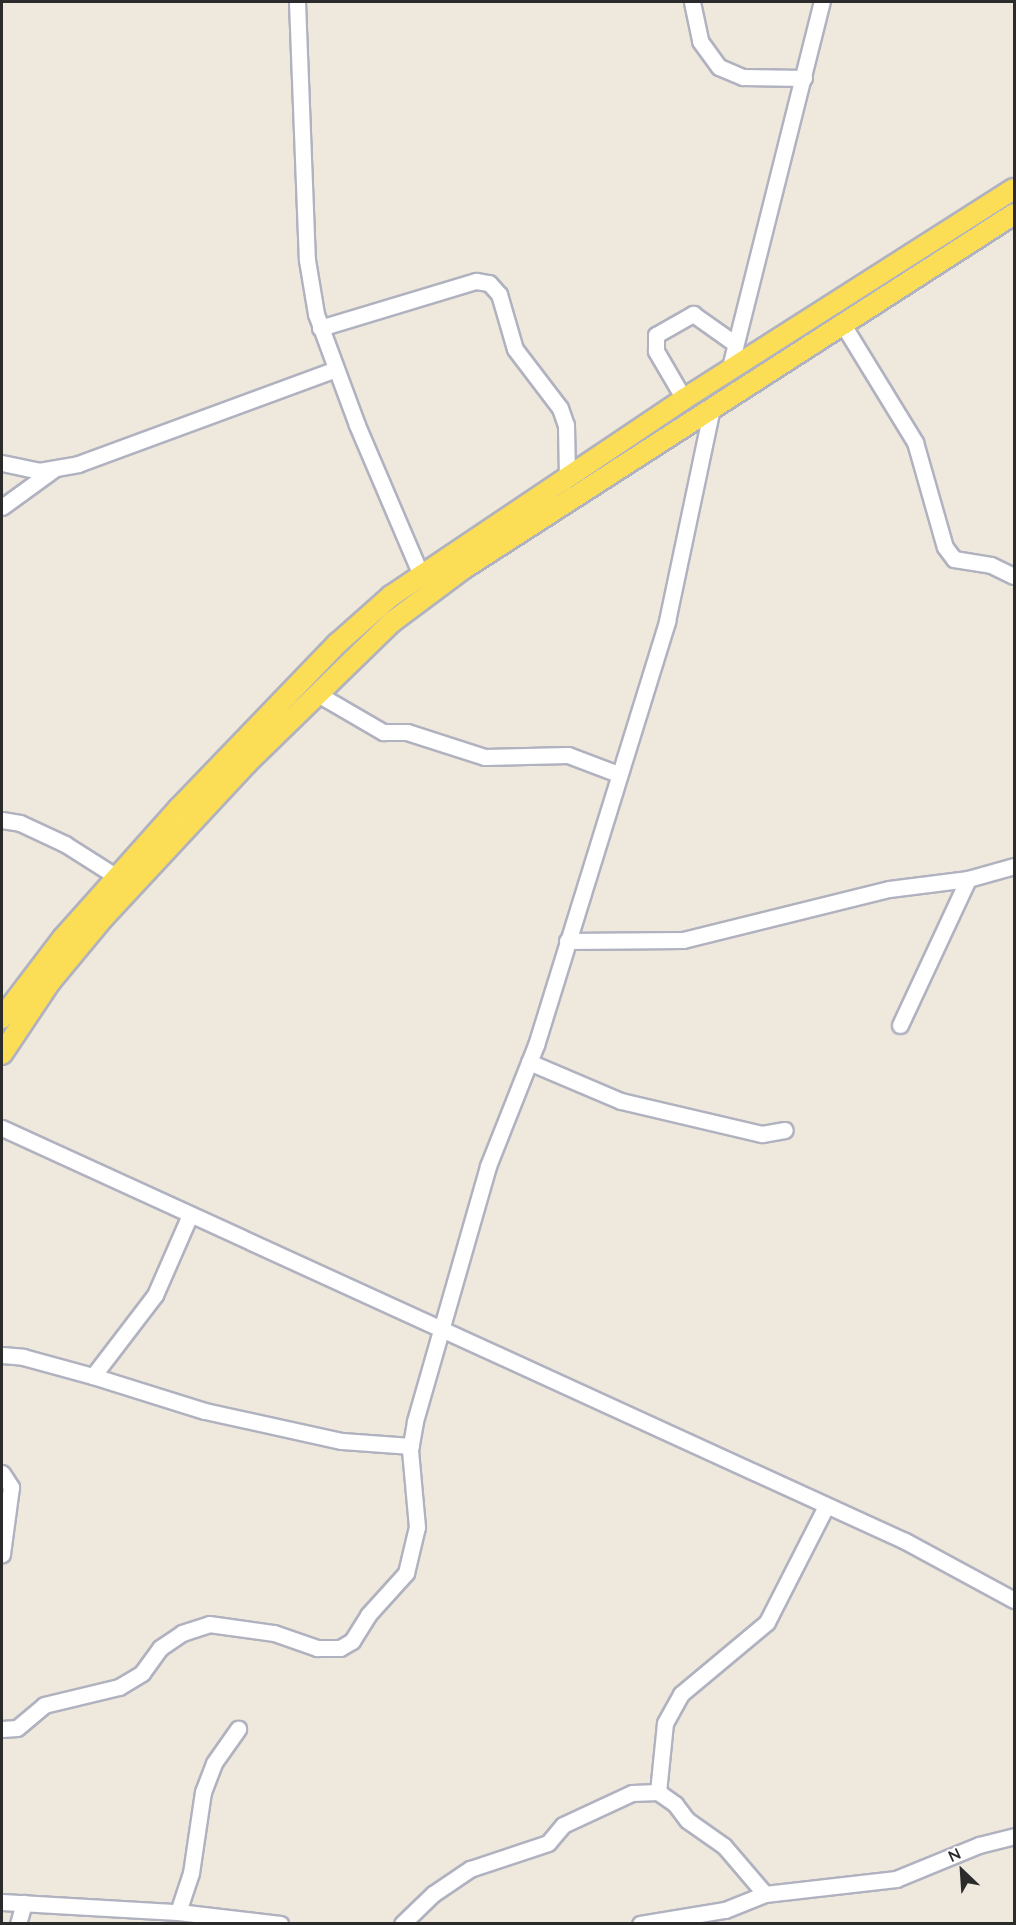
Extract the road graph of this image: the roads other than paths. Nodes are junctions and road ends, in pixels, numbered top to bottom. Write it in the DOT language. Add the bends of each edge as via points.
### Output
graph roads {
  1 [pos="297,2"];
  2 [pos="692,2"];
  3 [pos="822,2"];
  4 [pos="804,78"];
  5 [pos="1014,189"];
  6 [pos="1014,214"];
  7 [pos="842,323"];
  8 [pos="320,328"];
  9 [pos="734,343"];
  10 [pos="336,369"];
  11 [pos="729,371"];
  12 [pos="684,399"];
  13 [pos="712,408"];
  14 [pos="2,463"];
  15 [pos="56,468"];
  16 [pos="567,478"];
  17 [pos="2,507"];
  18 [pos="420,573"];
  19 [pos="1014,576"];
  20 [pos="316,693"];
  21 [pos="618,774"];
  22 [pos="2,820"];
  23 [pos="1014,866"];
  24 [pos="117,878"];
  25 [pos="968,879"];
  26 [pos="567,942"];
  27 [pos="2,1018"];
  28 [pos="900,1025"];
  29 [pos="2,1054"];
  30 [pos="529,1062"];
  31 [pos="2,1128"];
  32 [pos="785,1130"];
  33 [pos="190,1215"];
  34 [pos="441,1332"];
  35 [pos="2,1355"];
  36 [pos="93,1376"];
  37 [pos="411,1446"];
  38 [pos="2,1473"];
  39 [pos="826,1506"];
  40 [pos="2,1554"];
  41 [pos="1014,1597"];
  42 [pos="2,1729"];
  43 [pos="238,1729"];
  44 [pos="657,1792"];
  45 [pos="1014,1836"];
  46 [pos="765,1894"];
  47 [pos="2,1902"];
  48 [pos="24,1903"];
  49 [pos="178,1912"];
  50 [pos="715,1918"];
  51 [pos="18,1923"];
  52 [pos="279,1923"];
  53 [pos="402,1923"];
  54 [pos="640,1923"];
  1 -- 8 [label="street" via="307,260"];
  2 -- 4 [label="street" via="700,41 718,68 743,76"];
  3 -- 4 [label="street"];
  4 -- 9 [label="street"];
  5 -- 11 [label="main road"];
  6 -- 7 [label="main road"];
  7 -- 13 [label="main road"];
  7 -- 19 [label="street" via="915,442 945,547 954,559 991,565"];
  8 -- 10 [label="street"];
  8 -- 16 [label="street" via="476,281 489,283 499,294 514,350 560,408 566,425"];
  9 -- 11 [label="street"];
  9 -- 12 [label="street" via="693,314 656,335 656,351"];
  10 -- 15 [label="street" via="115,453"];
  10 -- 18 [label="street"];
  11 -- 12 [label="main road"];
  12 -- 16 [label="main road"];
  13 -- 20 [label="main road" via="429,591"];
  13 -- 21 [label="street" via="668,621"];
  14 -- 15 [label="street" via="39,471"];
  15 -- 17 [label="street"];
  16 -- 18 [label="main road"];
  18 -- 24 [label="main road" via="338,643"];
  20 -- 21 [label="street" via="383,732 407,732 485,757 568,754"];
  20 -- 29 [label="main road" via="104,917 50,982"];
  21 -- 26 [label="street"];
  22 -- 24 [label="street" via="20,823 65,844"];
  23 -- 25 [label="street"];
  24 -- 27 [label="main road" via="29,979"];
  25 -- 26 [label="street" via="890,890 683,940"];
  25 -- 28 [label="street"];
  26 -- 30 [label="street"];
  30 -- 32 [label="street" via="621,1101 762,1134"];
  30 -- 34 [label="street" via="488,1166"];
  31 -- 33 [label="street"];
  33 -- 34 [label="street"];
  33 -- 36 [label="street" via="155,1295"];
  34 -- 37 [label="street"];
  34 -- 39 [label="street"];
  35 -- 36 [label="street"];
  36 -- 37 [label="street" via="205,1412 342,1441"];
  37 -- 42 [label="street" via="417,1527 406,1573 368,1615 352,1641 340,1648 317,1648 274,1633 209,1624 160,1648 142,1672 119,1687 44,1705 17,1728"];
  38 -- 40 [label="street" via="11,1487"];
  39 -- 41 [label="street"];
  39 -- 44 [label="street" via="767,1622 681,1694 665,1723"];
  43 -- 49 [label="street" via="214,1763 203,1792 191,1873"];
  44 -- 46 [label="street" via="724,1846"];
  44 -- 53 [label="street" via="632,1793 563,1825 548,1843 470,1869 433,1894"];
  45 -- 46 [label="street" via="979,1845 896,1879"];
  46 -- 50 [label="street"];
  47 -- 48 [label="street"];
  48 -- 49 [label="street"];
  48 -- 51 [label="street"];
  49 -- 52 [label="street"];
  50 -- 54 [label="street"];
}
